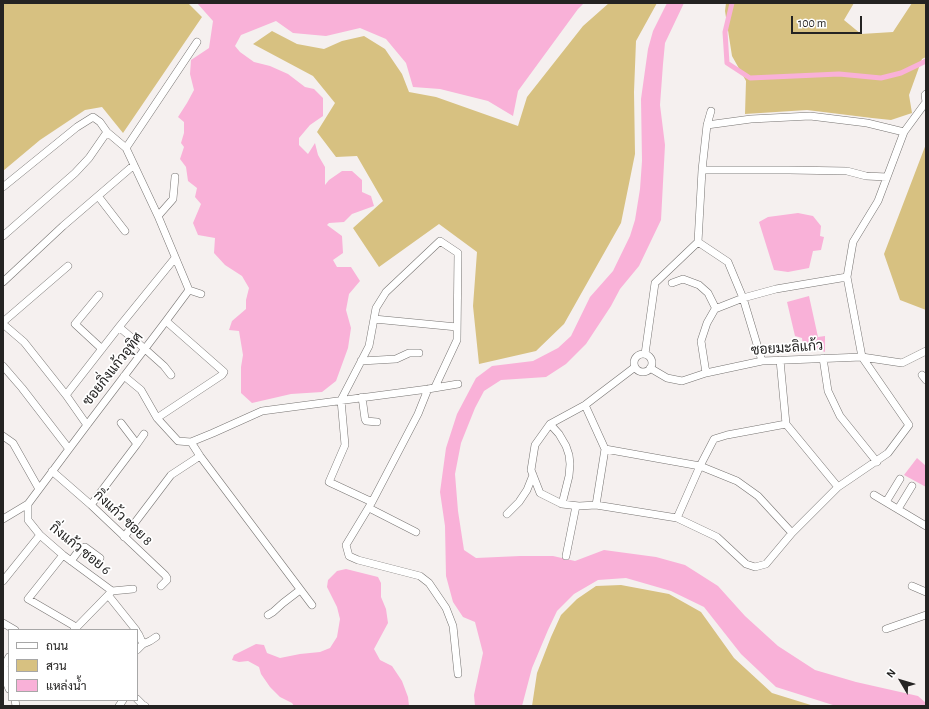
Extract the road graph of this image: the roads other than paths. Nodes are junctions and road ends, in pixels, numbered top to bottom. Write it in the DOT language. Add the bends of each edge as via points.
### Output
graph roads {
  1 [pos="197,42"];
  2 [pos="926,94"];
  3 [pos="710,111"];
  4 [pos="707,125"];
  5 [pos="107,132"];
  6 [pos="904,132"];
  7 [pos="126,148"];
  8 [pos="134,165"];
  9 [pos="702,170"];
  10 [pos="175,177"];
  11 [pos="887,177"];
  12 [pos="3,187"];
  13 [pos="98,196"];
  14 [pos="158,216"];
  15 [pos="125,231"];
  16 [pos="3,236"];
  17 [pos="698,242"];
  18 [pos="175,258"];
  19 [pos="68,266"];
  20 [pos="847,277"];
  21 [pos="3,282"];
  22 [pos="672,283"];
  23 [pos="188,290"];
  24 [pos="201,294"];
  25 [pos="99,295"];
  26 [pos="743,298"];
  27 [pos="716,309"];
  28 [pos="374,319"];
  29 [pos="166,321"];
  30 [pos="3,323"];
  31 [pos="119,327"];
  32 [pos="457,327"];
  33 [pos="102,349"];
  34 [pos="145,349"];
  35 [pos="926,351"];
  36 [pos="419,353"];
  37 [pos="645,354"];
  38 [pos="862,357"];
  39 [pos="823,358"];
  40 [pos="780,360"];
  41 [pos="762,361"];
  42 [pos="361,362"];
  43 [pos="3,366"];
  44 [pos="635,367"];
  45 [pos="650,368"];
  46 [pos="706,373"];
  47 [pos="170,375"];
  48 [pos="124,376"];
  49 [pos="458,384"];
  50 [pos="432,388"];
  51 [pos="66,395"];
  52 [pos="362,397"];
  53 [pos="341,400"];
  54 [pos="585,405"];
  55 [pos="156,418"];
  56 [pos="378,422"];
  57 [pos="121,423"];
  58 [pos="550,424"];
  59 [pos="786,424"];
  60 [pos="87,425"];
  61 [pos="144,434"];
  62 [pos="3,436"];
  63 [pos="191,442"];
  64 [pos="137,444"];
  65 [pos="70,449"];
  66 [pos="605,449"];
  67 [pos="200,456"];
  68 [pos="877,462"];
  69 [pos="700,466"];
  70 [pos="52,471"];
  71 [pos="533,475"];
  72 [pos="900,479"];
  73 [pos="912,486"];
  74 [pos="838,487"];
  75 [pos="39,489"];
  76 [pos="874,494"];
  77 [pos="886,502"];
  78 [pos="28,504"];
  79 [pos="562,504"];
  80 [pos="596,504"];
  81 [pos="91,505"];
  82 [pos="371,505"];
  83 [pos="576,506"];
  84 [pos="898,509"];
  85 [pos="507,514"];
  86 [pos="677,518"];
  87 [pos="3,519"];
  88 [pos="926,526"];
  89 [pos="416,532"];
  90 [pos="792,533"];
  91 [pos="40,535"];
  92 [pos="124,537"];
  93 [pos="63,555"];
  94 [pos="566,556"];
  95 [pos="100,558"];
  96 [pos="70,561"];
  97 [pos="3,581"];
  98 [pos="161,586"];
  99 [pos="912,586"];
  100 [pos="133,589"];
  101 [pos="300,590"];
  102 [pos="926,592"];
  103 [pos="110,593"];
  104 [pos="312,605"];
  105 [pos="268,615"];
  106 [pos="926,615"];
  107 [pos="3,623"];
  108 [pos="13,629"];
  109 [pos="75,629"];
  110 [pos="135,629"];
  111 [pos="886,630"];
  112 [pos="138,635"];
  113 [pos="156,636"];
  114 [pos="143,644"];
  115 [pos="138,649"];
  116 [pos="5,669"];
  117 [pos="458,674"];
  118 [pos="8,686"];
  1 -- 7 [label="street"];
  2 -- 6 [label="street" via="926,102"];
  3 -- 4 [label="street"];
  4 -- 6 [label="street" via="751,119 810,116 867,123"];
  4 -- 9 [label="street"];
  5 -- 7 [label="street"];
  5 -- 12 [label="street" via="93,117"];
  5 -- 16 [label="street" via="75,173"];
  6 -- 11 [label="street"];
  7 -- 8 [label="street"];
  8 -- 13 [label="street"];
  8 -- 14 [label="street"];
  9 -- 11 [label="street" via="847,171 866,176"];
  9 -- 17 [label="street"];
  10 -- 14 [label="street" via="172,198"];
  11 -- 20 [label="street" via="878,201 853,242"];
  13 -- 15 [label="street"];
  13 -- 21 [label="street"];
  14 -- 18 [label="street"];
  17 -- 26 [label="street" via="728,262"];
  17 -- 37 [label="street" via="655,283"];
  18 -- 23 [label="street"];
  18 -- 31 [label="street"];
  19 -- 30 [label="street"];
  20 -- 26 [label="street" via="776,289"];
  20 -- 38 [label="street"];
  22 -- 27 [label="street" via="683,279 699,285 708,293"];
  23 -- 24 [label="street"];
  23 -- 29 [label="street, ซอยกิ่งแก้วอุทิศ"];
  25 -- 33 [label="street" via="74,324"];
  26 -- 27 [label="street"];
  26 -- 41 [label="street"];
  27 -- 46 [label="street" via="707,323 701,341"];
  28 -- 32 [label="street"];
  28 -- 32 [label="street" via="376,308 386,292 440,241 458,253"];
  28 -- 42 [label="street" via="369,346"];
  29 -- 34 [label="street, ซอยกิ่งแก้วอุทิศ"];
  29 -- 55 [label="street" via="224,372"];
  30 -- 51 [label="street" via="24,342"];
  31 -- 33 [label="street"];
  31 -- 34 [label="street"];
  32 -- 50 [label="street" via="457,340"];
  33 -- 51 [label="street"];
  34 -- 47 [label="street"];
  34 -- 48 [label="street, ซอยกิ่งแก้วอุทิศ"];
  35 -- 38 [label="street, ซอยมะลิแก้ว" via="902,364"];
  36 -- 42 [label="street" via="396,359"];
  37 -- 44 [label="street" via="637,357"];
  37 -- 45 [label="street" via="652,360"];
  38 -- 39 [label="street, ซอยมะลิแก้ว"];
  38 -- 68 [label="street" via="909,425 888,454"];
  39 -- 40 [label="street, ซอยมะลิแก้ว"];
  39 -- 68 [label="street" via="828,391 840,416"];
  40 -- 41 [label="street, ซอยมะลิแก้ว"];
  40 -- 59 [label="street"];
  41 -- 46 [label="street, ซอยมะลิแก้ว"];
  42 -- 53 [label="street"];
  43 -- 65 [label="street"];
  44 -- 45 [label="street" via="643,372"];
  44 -- 54 [label="street"];
  45 -- 46 [label="street, ซอยมะลิแก้ว" via="667,378 682,381"];
  48 -- 55 [label="street" via="141,390"];
  48 -- 60 [label="street, ซอยกิ่งแก้วอุทิศ"];
  49 -- 50 [label="street"];
  50 -- 52 [label="street"];
  50 -- 82 [label="street"];
  51 -- 60 [label="street"];
  52 -- 53 [label="street"];
  52 -- 56 [label="street" via="366,421"];
  53 -- 63 [label="street" via="262,411"];
  53 -- 82 [label="street" via="345,445 329,482"];
  54 -- 58 [label="street"];
  54 -- 66 [label="street"];
  55 -- 63 [label="street" via="178,441"];
  57 -- 64 [label="street"];
  58 -- 71 [label="street" via="535,445 531,470"];
  58 -- 79 [label="street" via="566,446 569,455 569,476"];
  59 -- 69 [label="street" via="714,439"];
  59 -- 74 [label="street"];
  60 -- 65 [label="street, ซอยกิ่งแก้วอุทิศ"];
  61 -- 64 [label="street"];
  62 -- 75 [label="street" via="13,443"];
  63 -- 67 [label="street"];
  64 -- 81 [label="street"];
  65 -- 70 [label="street, ซอยกิ่งแก้วอุทิศ"];
  66 -- 69 [label="street"];
  66 -- 80 [label="street"];
  67 -- 92 [label="street" via="172,474"];
  67 -- 101 [label="street"];
  68 -- 74 [label="street"];
  69 -- 86 [label="street"];
  69 -- 90 [label="street" via="737,481 758,496"];
  70 -- 75 [label="street, ซอยกิ่งแก้วอุทิศ"];
  70 -- 81 [label="street, กิ่งแก้ว ซอย 8"];
  71 -- 79 [label="street" via="540,493"];
  71 -- 85 [label="street" via="527,490"];
  72 -- 77 [label="street"];
  73 -- 84 [label="street"];
  74 -- 90 [label="street"];
  75 -- 78 [label="street, ซอยกิ่งแก้วอุทิศ"];
  76 -- 77 [label="street"];
  77 -- 84 [label="street"];
  78 -- 87 [label="street, ซอยกิ่งแก้วอุทิศ"];
  78 -- 91 [label="street, กิ่งแก้ว ซอย 6" via="28,520"];
  79 -- 83 [label="street"];
  80 -- 83 [label="street"];
  80 -- 86 [label="street"];
  81 -- 92 [label="street, กิ่งแก้ว ซอย 8"];
  82 -- 89 [label="street"];
  82 -- 117 [label="street" via="346,545 349,556 420,576 429,583 446,608 453,626"];
  83 -- 94 [label="street"];
  84 -- 88 [label="street"];
  86 -- 90 [label="street" via="717,537 746,564 755,567 766,564"];
  91 -- 93 [label="street, กิ่งแก้ว ซอย 6"];
  91 -- 97 [label="street"];
  92 -- 98 [label="street, กิ่งแก้ว ซอย 8" via="167,578"];
  93 -- 96 [label="street, กิ่งแก้ว ซอย 6"];
  93 -- 109 [label="street" via="28,599"];
  95 -- 96 [label="street" via="85,547"];
  96 -- 103 [label="street, กิ่งแก้ว ซอย 6"];
  99 -- 102 [label="street"];
  100 -- 103 [label="street"];
  101 -- 104 [label="street"];
  101 -- 105 [label="street"];
  103 -- 109 [label="street"];
  103 -- 110 [label="street, กิ่งแก้ว ซอย 6"];
  106 -- 111 [label="street"];
  107 -- 108 [label="street"];
  112 -- 114 [label="street, กิ่งแก้ว ซอย 6"];
  113 -- 114 [label="street"];
  114 -- 115 [label="street"];
  116 -- 118 [label="street"];
}
